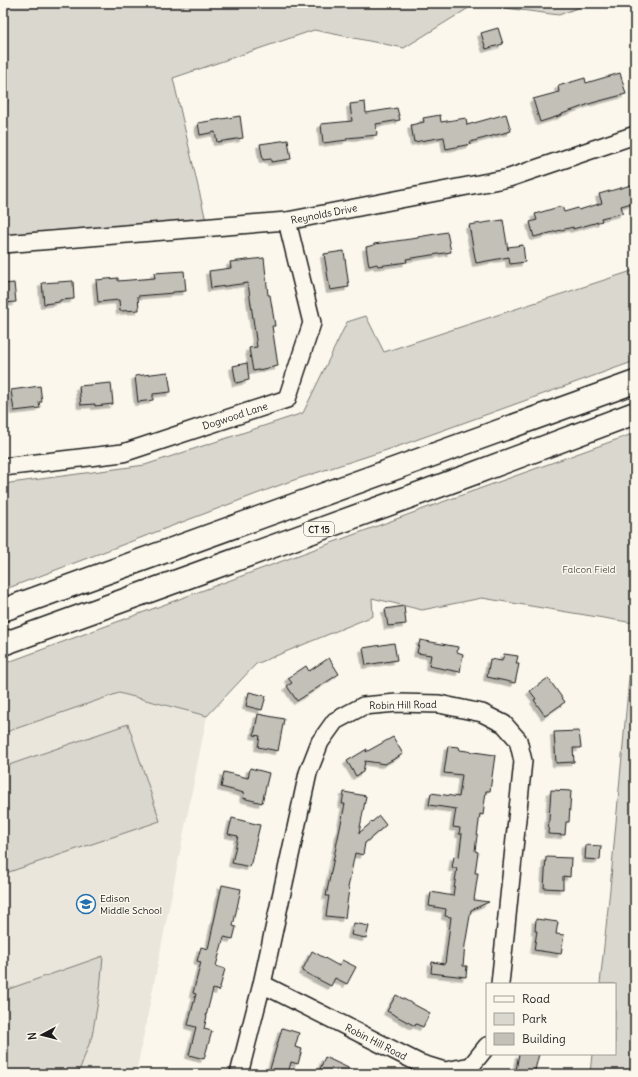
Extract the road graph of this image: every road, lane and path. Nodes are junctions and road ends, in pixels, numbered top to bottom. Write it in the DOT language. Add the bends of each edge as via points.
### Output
graph roads {
  1 [pos="635,135"];
  2 [pos="287,222"];
  3 [pos="3,244"];
  4 [pos="635,382"];
  5 [pos="635,413"];
  6 [pos="3,467"];
  7 [pos="3,610"];
  8 [pos="3,644"];
  9 [pos="500,983"];
  10 [pos="262,984"];
  11 [pos="486,1047"];
  12 [pos="239,1074"];
  1 -- 2 [label="street, Reynolds Drive" via="509,178"];
  2 -- 3 [label="street, Reynolds Drive"];
  2 -- 6 [label="street, Dogwood Lane" via="312,323 287,399 123,453"];
  4 -- 7 [label="highway"];
  5 -- 8 [label="highway, CT 15"];
  9 -- 10 [label="street, Robin Hill Road" via="523,760 518,740 504,724 482,713 439,704 397,703 363,706 335,721 320,742 308,773"];
  10 -- 11 [label="street, Robin Hill Road" via="419,1063 445,1071 471,1066"];
  10 -- 12 [label="street, Robin Hill Road"];
}
